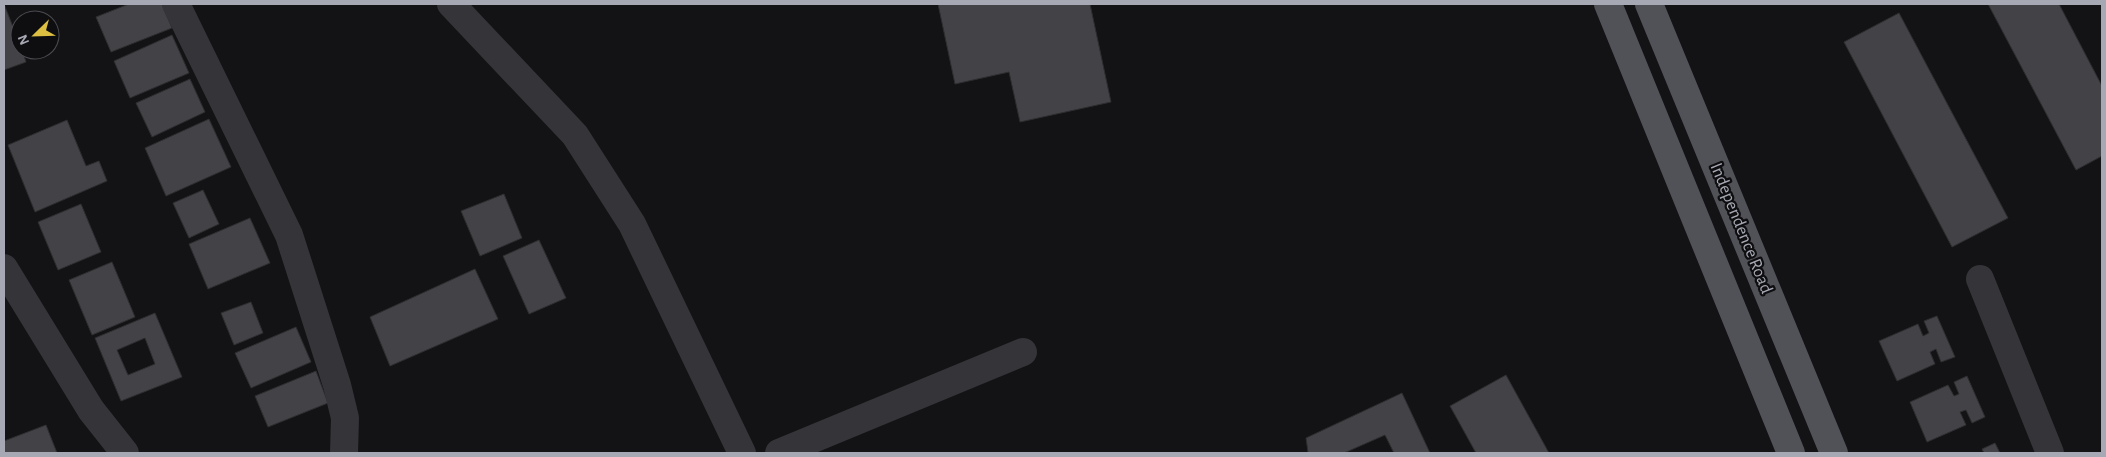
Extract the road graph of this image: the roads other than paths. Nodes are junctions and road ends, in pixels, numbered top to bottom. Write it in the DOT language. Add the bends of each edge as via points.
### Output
graph roads {
  1 [pos="176,4"];
  2 [pos="450,4"];
  3 [pos="1608,4"];
  4 [pos="1650,4"];
  5 [pos="4,268"];
  6 [pos="1980,279"];
  7 [pos="1023,352"];
  8 [pos="126,453"];
  9 [pos="344,453"];
  10 [pos="742,453"];
  11 [pos="779,453"];
  12 [pos="1791,453"];
  13 [pos="1834,453"];
  14 [pos="2050,453"];
  1 -- 9 [label="street" via="289,235 337,385 345,418"];
  2 -- 10 [label="street" via="575,135 632,224"];
  3 -- 12 [label="main road"];
  4 -- 13 [label="main road, Independence Road"];
  5 -- 8 [label="street" via="91,410"];
  6 -- 14 [label="street"];
  7 -- 11 [label="street"];
}
